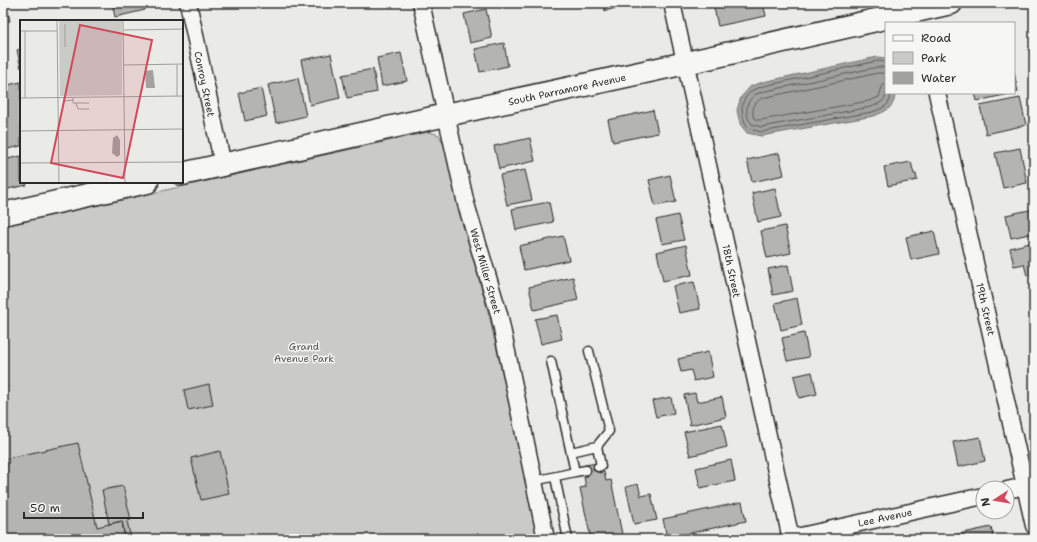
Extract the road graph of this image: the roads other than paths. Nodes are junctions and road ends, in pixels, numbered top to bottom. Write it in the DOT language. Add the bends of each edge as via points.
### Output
graph roads {
  1 [pos="188,3"];
  2 [pos="422,3"];
  3 [pos="672,3"];
  4 [pos="951,3"];
  5 [pos="919,12"];
  6 [pos="686,63"];
  7 [pos="937,94"];
  8 [pos="446,115"];
  9 [pos="223,165"];
  10 [pos="183,174"];
  11 [pos="142,183"];
  12 [pos="3,214"];
  13 [pos="589,351"];
  14 [pos="551,361"];
  15 [pos="597,446"];
  16 [pos="571,452"];
  17 [pos="598,467"];
  18 [pos="586,470"];
  19 [pos="575,472"];
  20 [pos="554,477"];
  21 [pos="534,481"];
  22 [pos="1030,485"];
  23 [pos="1015,488"];
  24 [pos="975,498"];
  25 [pos="1034,526"];
  26 [pos="546,539"];
  27 [pos="568,539"];
  28 [pos="790,539"];
  1 -- 9 [label="street, Conroy Street"];
  2 -- 8 [label="street, West Miller Street"];
  3 -- 6 [label="street, 18th Street"];
  4 -- 5 [label="street, South Parramore Avenue"];
  5 -- 6 [label="street, South Parramore Avenue"];
  6 -- 8 [label="street, South Parramore Avenue"];
  6 -- 28 [label="street, 18th Street"];
  7 -- 22 [label="street, 19th Street"];
  8 -- 9 [label="street, South Parramore Avenue"];
  8 -- 21 [label="street, West Miller Street" via="466,204 499,314"];
  9 -- 10 [label="street, South Parramore Avenue"];
  11 -- 12 [label="street"];
  13 -- 15 [label="lane" via="609,431"];
  14 -- 16 [label="lane"];
  15 -- 16 [label="lane"];
  15 -- 17 [label="lane" via="601,466"];
  16 -- 19 [label="lane"];
  18 -- 19 [label="lane"];
  19 -- 20 [label="lane"];
  20 -- 21 [label="lane"];
  20 -- 27 [label="lane"];
  21 -- 26 [label="street, West Miller Street"];
  22 -- 23 [label="street"];
  22 -- 25 [label="street, 19th Street"];
  24 -- 28 [label="street, Lee Avenue"];
}
